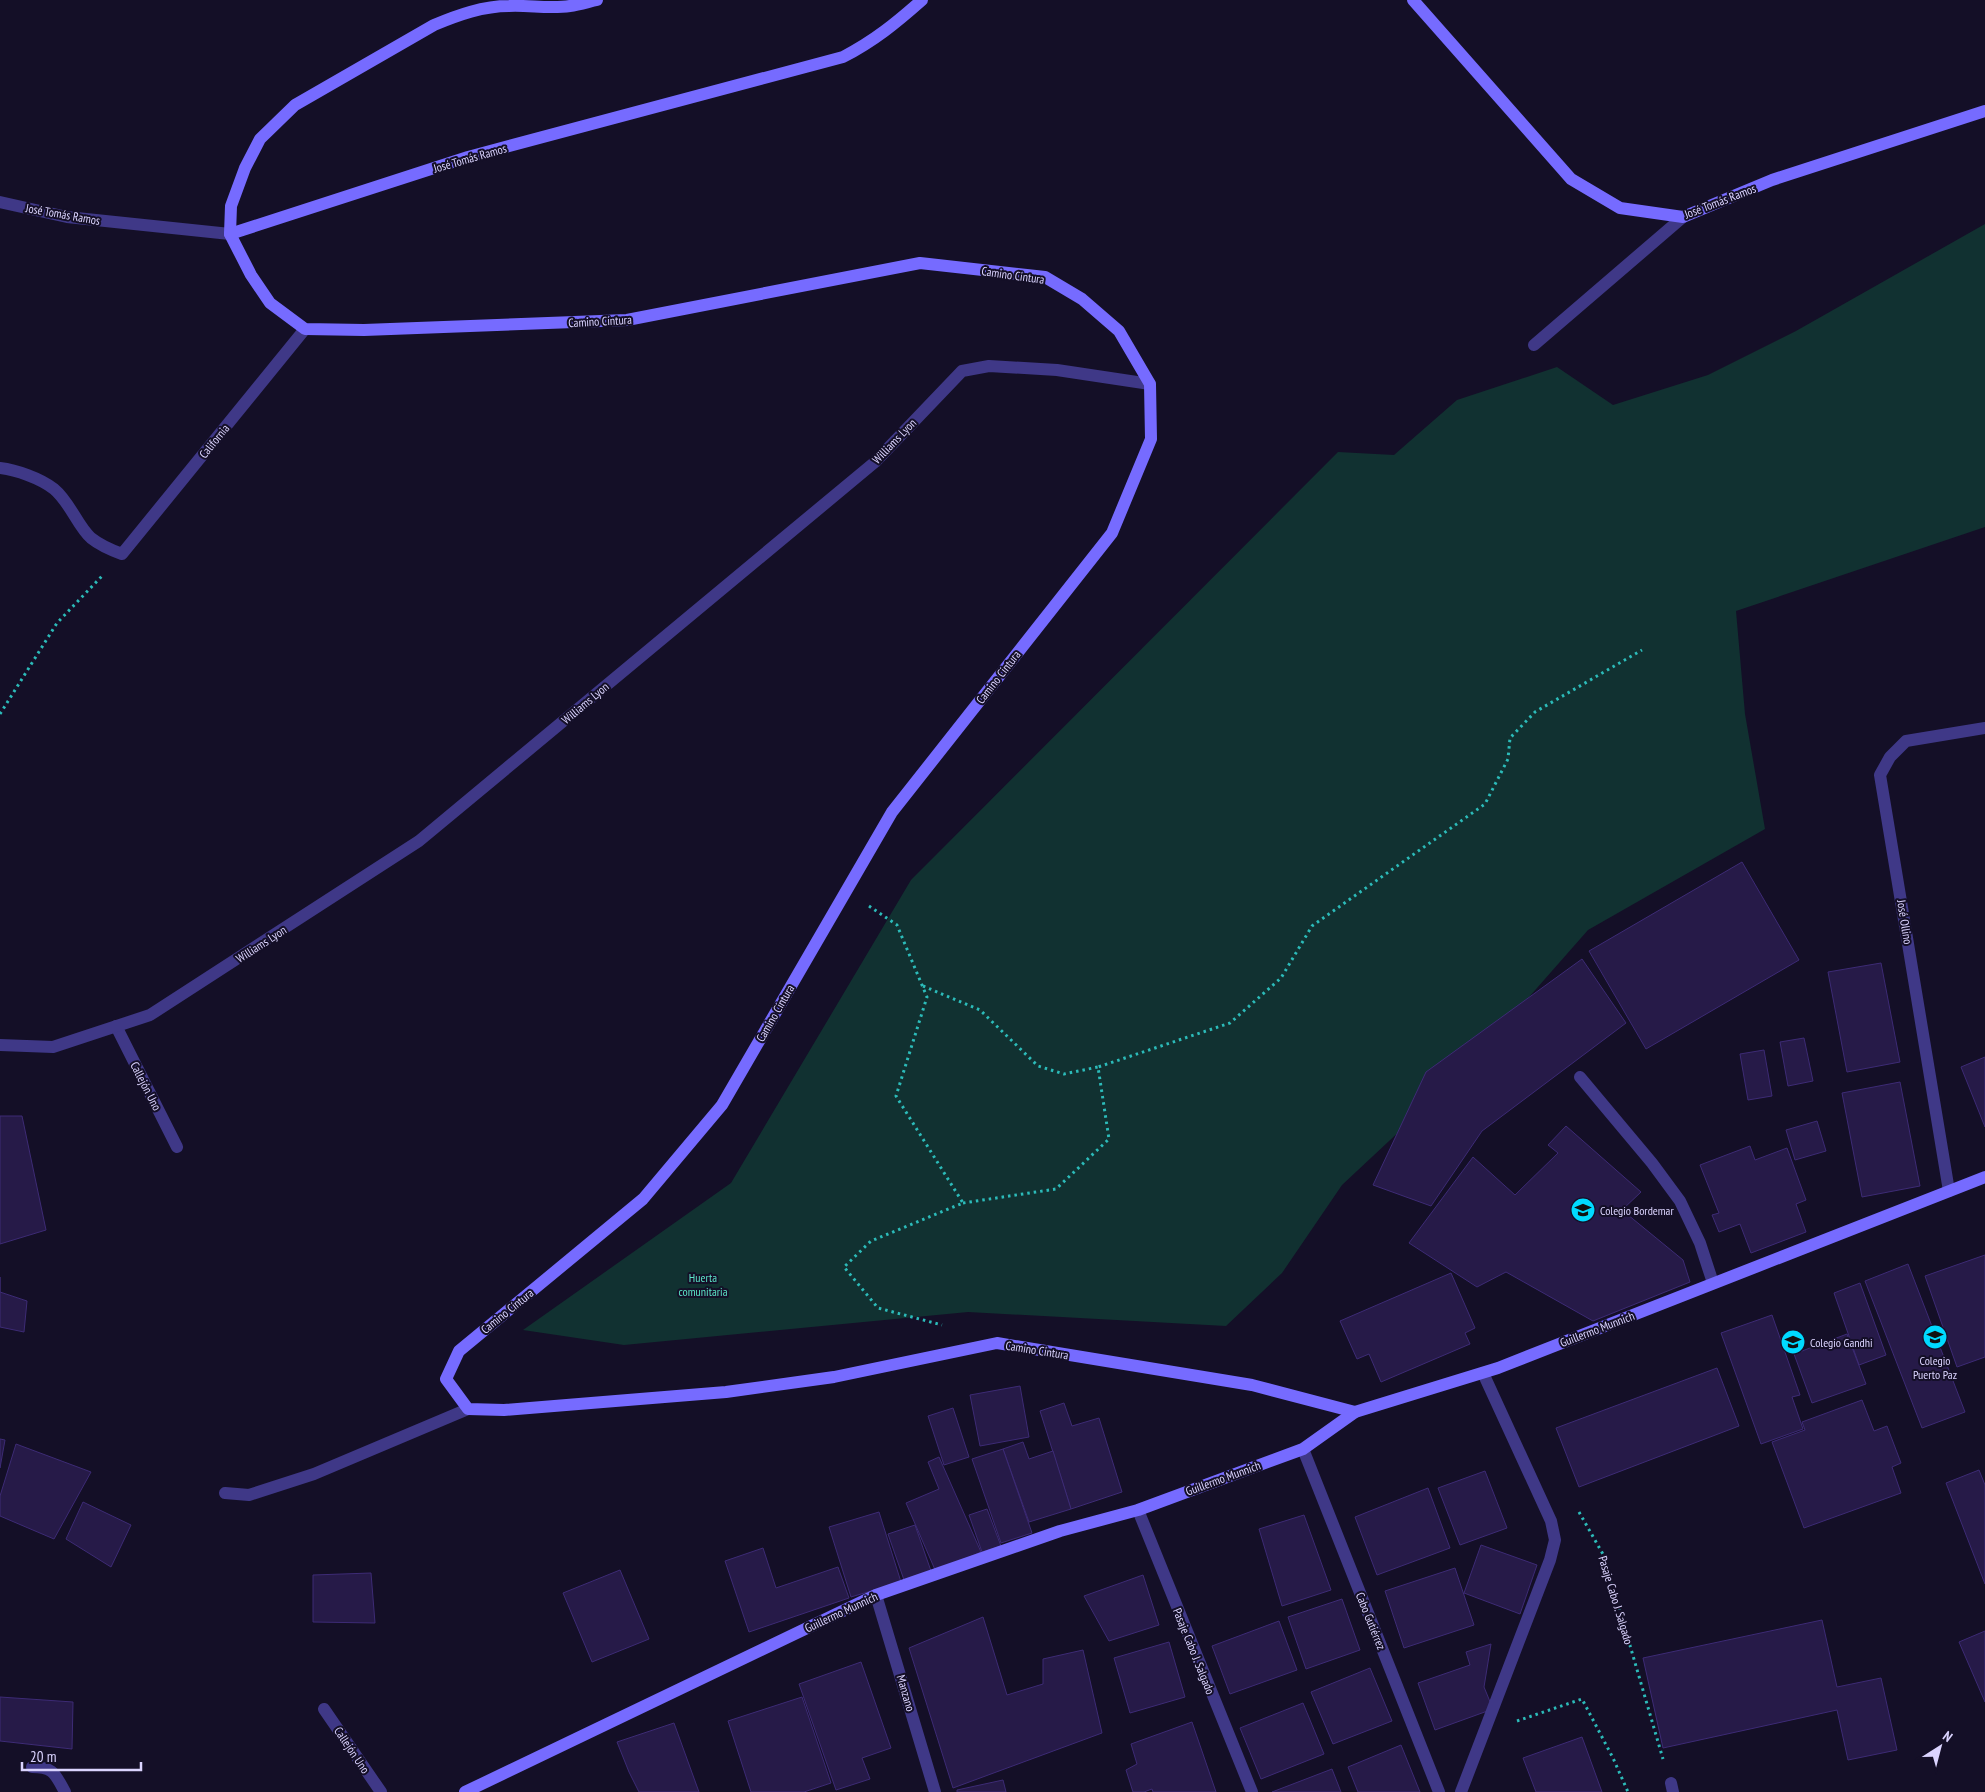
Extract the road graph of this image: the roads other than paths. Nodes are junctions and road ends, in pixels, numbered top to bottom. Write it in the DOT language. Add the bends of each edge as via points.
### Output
graph roads {
  1 [pos="596,0"];
  2 [pos="922,0"];
  3 [pos="1413,0"];
  4 [pos="1985,111"];
  5 [pos="0,202"];
  6 [pos="1684,218"];
  7 [pos="230,234"];
  8 [pos="306,328"];
  9 [pos="1534,345"];
  10 [pos="1150,384"];
  11 [pos="0,468"];
  12 [pos="1985,728"];
  13 [pos="116,1026"];
  14 [pos="0,1045"];
  15 [pos="1580,1077"];
  16 [pos="177,1147"];
  17 [pos="1985,1177"];
  18 [pos="1949,1191"];
  19 [pos="1714,1283"];
  20 [pos="1483,1373"];
  21 [pos="468,1409"];
  22 [pos="1355,1412"];
  23 [pos="1303,1449"];
  24 [pos="225,1493"];
  25 [pos="1138,1510"];
  26 [pos="876,1595"];
  27 [pos="324,1709"];
  28 [pos="32,1767"];
  29 [pos="65,1792"];
  30 [pos="380,1792"];
  31 [pos="465,1792"];
  32 [pos="935,1792"];
  33 [pos="1252,1792"];
  34 [pos="1439,1792"];
  35 [pos="1461,1792"];
  1 -- 7 [label="main road" via="545,8 508,6 456,16 434,25 295,105 260,139 244,168 231,206"];
  2 -- 7 [label="main road, José Tomás Ramos" via="870,43 843,57 468,157"];
  3 -- 6 [label="main road, José Tomás Ramos" via="1571,179 1620,208"];
  4 -- 6 [label="main road, José Tomás Ramos" via="1772,180"];
  5 -- 7 [label="street, José Tomás Ramos" via="67,217"];
  6 -- 9 [label="street"];
  7 -- 8 [label="main road" via="250,275 270,303"];
  8 -- 10 [label="main road, Camino Cintura" via="364,330 627,320 920,263 1045,277 1082,299 1118,330"];
  8 -- 11 [label="street, California" via="122,554 104,548 90,537 53,488 16,470"];
  10 -- 13 [label="street, Williams Lyon" via="1057,370 989,366 962,372 875,462 419,841 150,1015"];
  10 -- 21 [label="main road, Camino Cintura" via="1152,439 1112,533 892,812 722,1106 643,1199 458,1351 446,1379"];
  12 -- 18 [label="street, José Ollino" via="1906,741 1890,757 1880,775"];
  13 -- 14 [label="street, Williams Lyon" via="53,1047"];
  13 -- 16 [label="street, Callejón Uno"];
  15 -- 19 [label="street" via="1680,1201"];
  17 -- 18 [label="main road, Guillermo Munnich"];
  18 -- 19 [label="main road, Guillermo Munnich"];
  19 -- 20 [label="main road, Guillermo Munnich"];
  20 -- 22 [label="main road, Guillermo Munnich"];
  20 -- 35 [label="street" via="1551,1521 1555,1540"];
  21 -- 22 [label="main road, Camino Cintura" via="504,1410 726,1392 834,1377 997,1343 1252,1384"];
  21 -- 24 [label="street" via="314,1474 249,1495"];
  22 -- 23 [label="main road, Guillermo Munnich"];
  23 -- 25 [label="main road, Guillermo Munnich"];
  23 -- 34 [label="street, Cabo Gutiérrez"];
  25 -- 26 [label="main road, Guillermo Munnich" via="1060,1531"];
  25 -- 33 [label="street, Pasaje Cabo J. Salgado"];
  26 -- 31 [label="main road, Guillermo Munnich"];
  26 -- 32 [label="street, Manzano"];
  27 -- 30 [label="street, Callejón Uno"];
  28 -- 29 [label="street" via="53,1771"];
}
